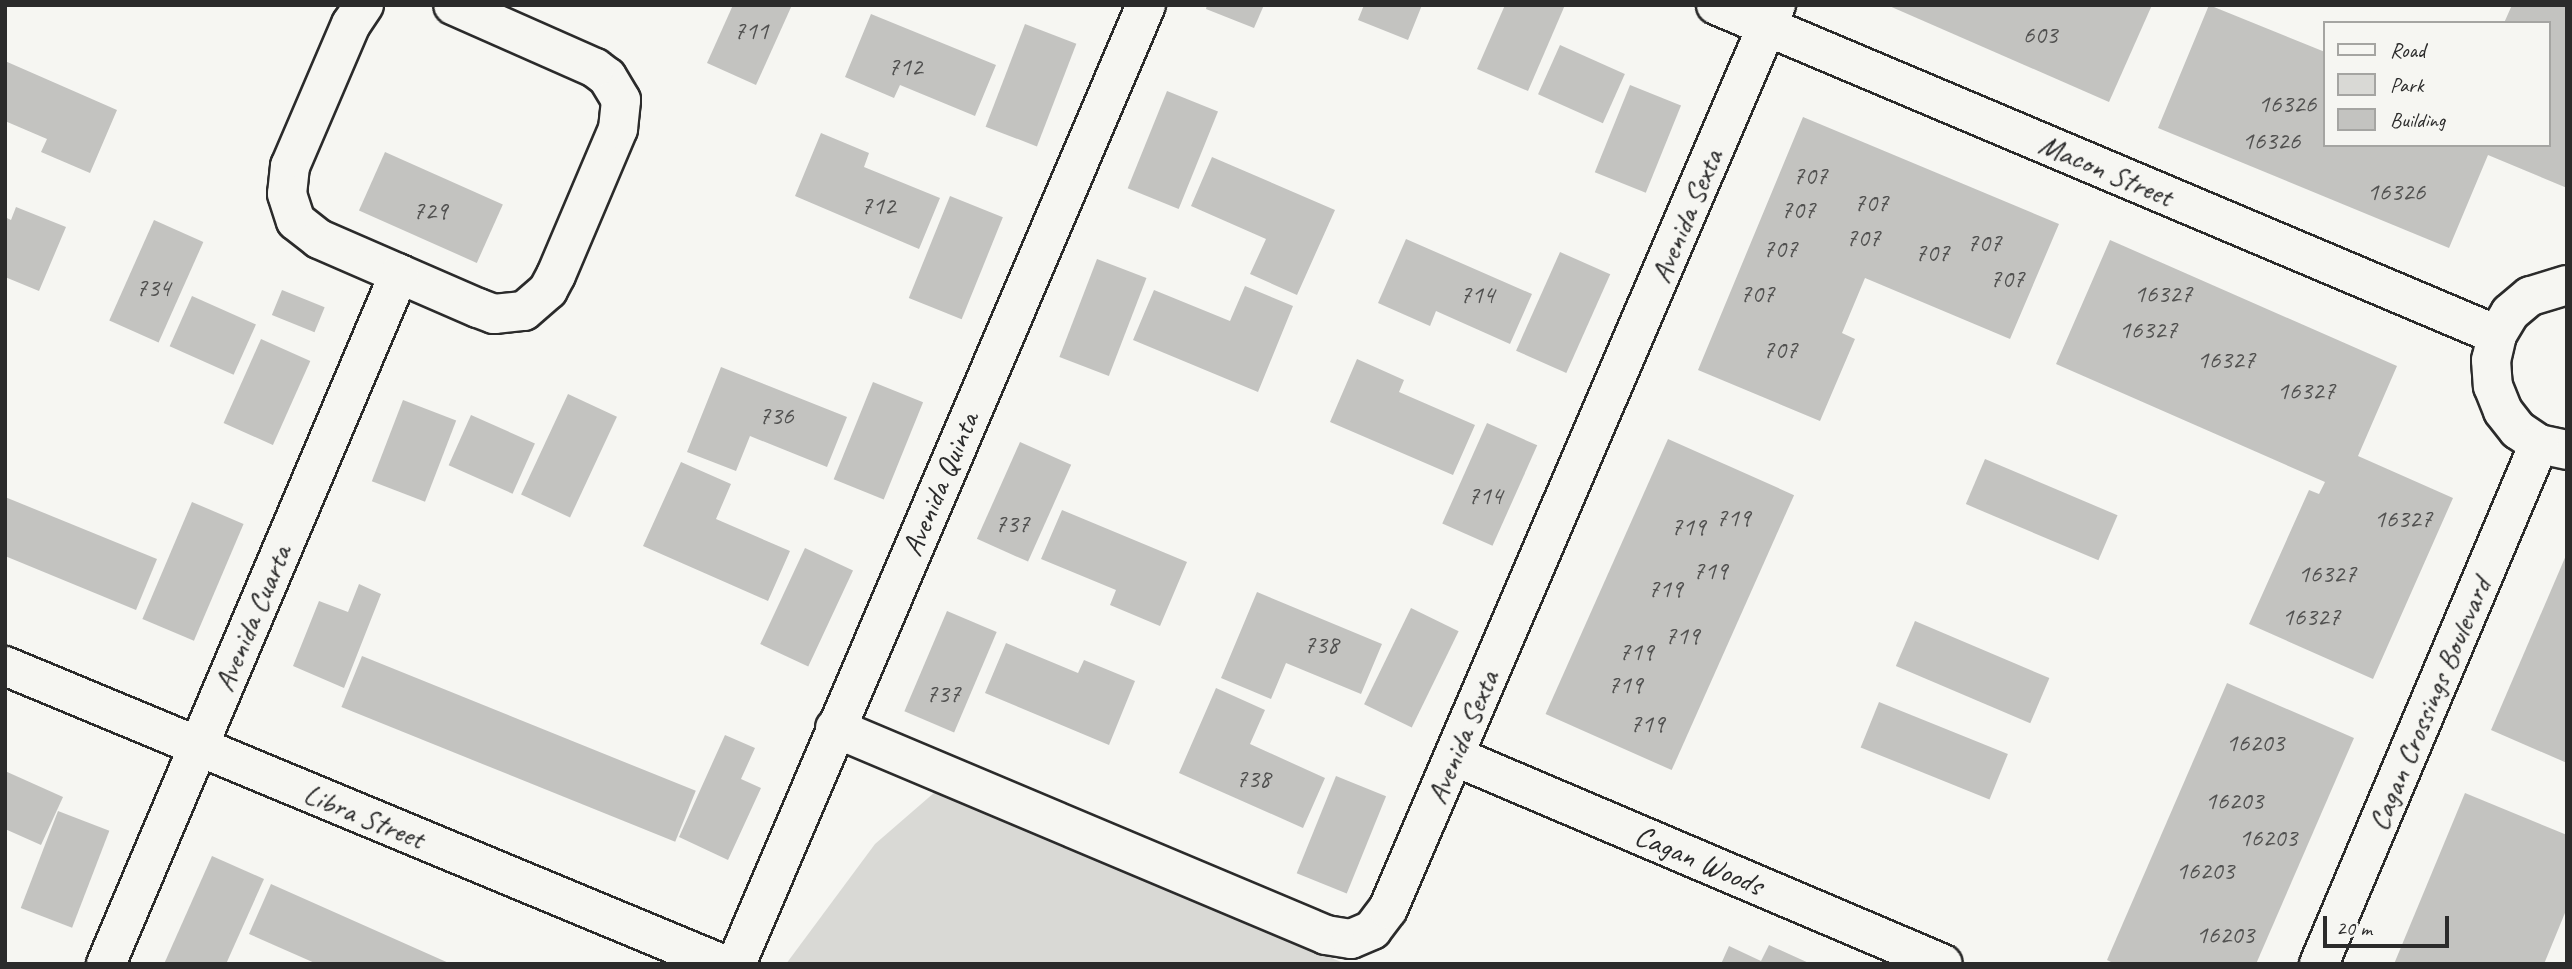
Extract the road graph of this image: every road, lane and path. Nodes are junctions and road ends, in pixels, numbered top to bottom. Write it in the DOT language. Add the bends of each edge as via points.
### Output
graph roads {
  1 [pos="364,5"];
  2 [pos="453,5"];
  3 [pos="1146,5"];
  4 [pos="1716,5"];
  5 [pos="509,16"];
  6 [pos="1772,16"];
  7 [pos="399,274"];
  8 [pos="2567,285"];
  9 [pos="2497,335"];
  10 [pos="2553,447"];
  11 [pos="5,666"];
  12 [pos="835,728"];
  13 [pos="197,747"];
  14 [pos="1454,756"];
  15 [pos="106,964"];
  16 [pos="722,964"];
  17 [pos="736,964"];
  18 [pos="1943,964"];
  19 [pos="2319,964"];
  1 -- 7 [label="street" via="290,166 287,194 296,220 306,231"];
  2 -- 5 [label="street"];
  3 -- 12 [label="street, Avenida Quinta"];
  4 -- 6 [label="street, Macon Street"];
  5 -- 7 [label="street" via="607,76 621,100 618,129 556,275 548,290 524,311 494,314"];
  6 -- 9 [label="street, Macon Street"];
  6 -- 14 [label="street, Avenida Sexta"];
  7 -- 13 [label="street, Avenida Cuarta"];
  8 -- 9 [label="street" via="2530,296 2510,313"];
  9 -- 10 [label="street" via="2491,360 2493,386 2503,411 2518,429"];
  10 -- 19 [label="street, Cagan Crossings Boulevard"];
  11 -- 13 [label="street, Libra Street"];
  12 -- 14 [label="street, Avenida Sexta" via="1326,935 1351,939 1382,921"];
  12 -- 17 [label="street, Avenida Quinta"];
  13 -- 15 [label="street, Avenida Cuarta"];
  13 -- 16 [label="street, Libra Street"];
  14 -- 18 [label="street, Cagan Woods"];
}
